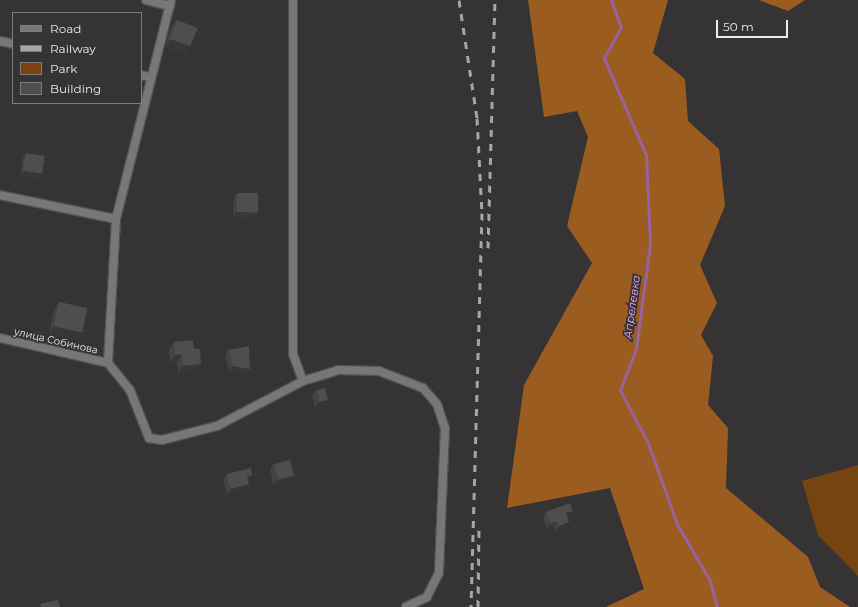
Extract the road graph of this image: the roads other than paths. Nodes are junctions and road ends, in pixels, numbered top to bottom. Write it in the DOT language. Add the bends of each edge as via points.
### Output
graph roads {
  1 [pos="146,0"];
  2 [pos="293,0"];
  3 [pos="170,3"];
  4 [pos="0,41"];
  5 [pos="12,44"];
  6 [pos="142,75"];
  7 [pos="150,77"];
  8 [pos="0,195"];
  9 [pos="116,219"];
  10 [pos="0,338"];
  11 [pos="108,363"];
  12 [pos="302,381"];
  13 [pos="406,607"];
  1 -- 3 [label="street"];
  2 -- 12 [label="street" via="293,354"];
  3 -- 7 [label="street"];
  4 -- 5 [label="street"];
  6 -- 7 [label="street"];
  7 -- 9 [label="street"];
  8 -- 9 [label="street"];
  9 -- 11 [label="street"];
  10 -- 11 [label="street, улица Собинова"];
  11 -- 12 [label="street" via="130,390 149,438 162,440 217,426"];
  12 -- 13 [label="street" via="338,370 379,371 423,388 437,404 445,428 439,573 427,597"];
}
